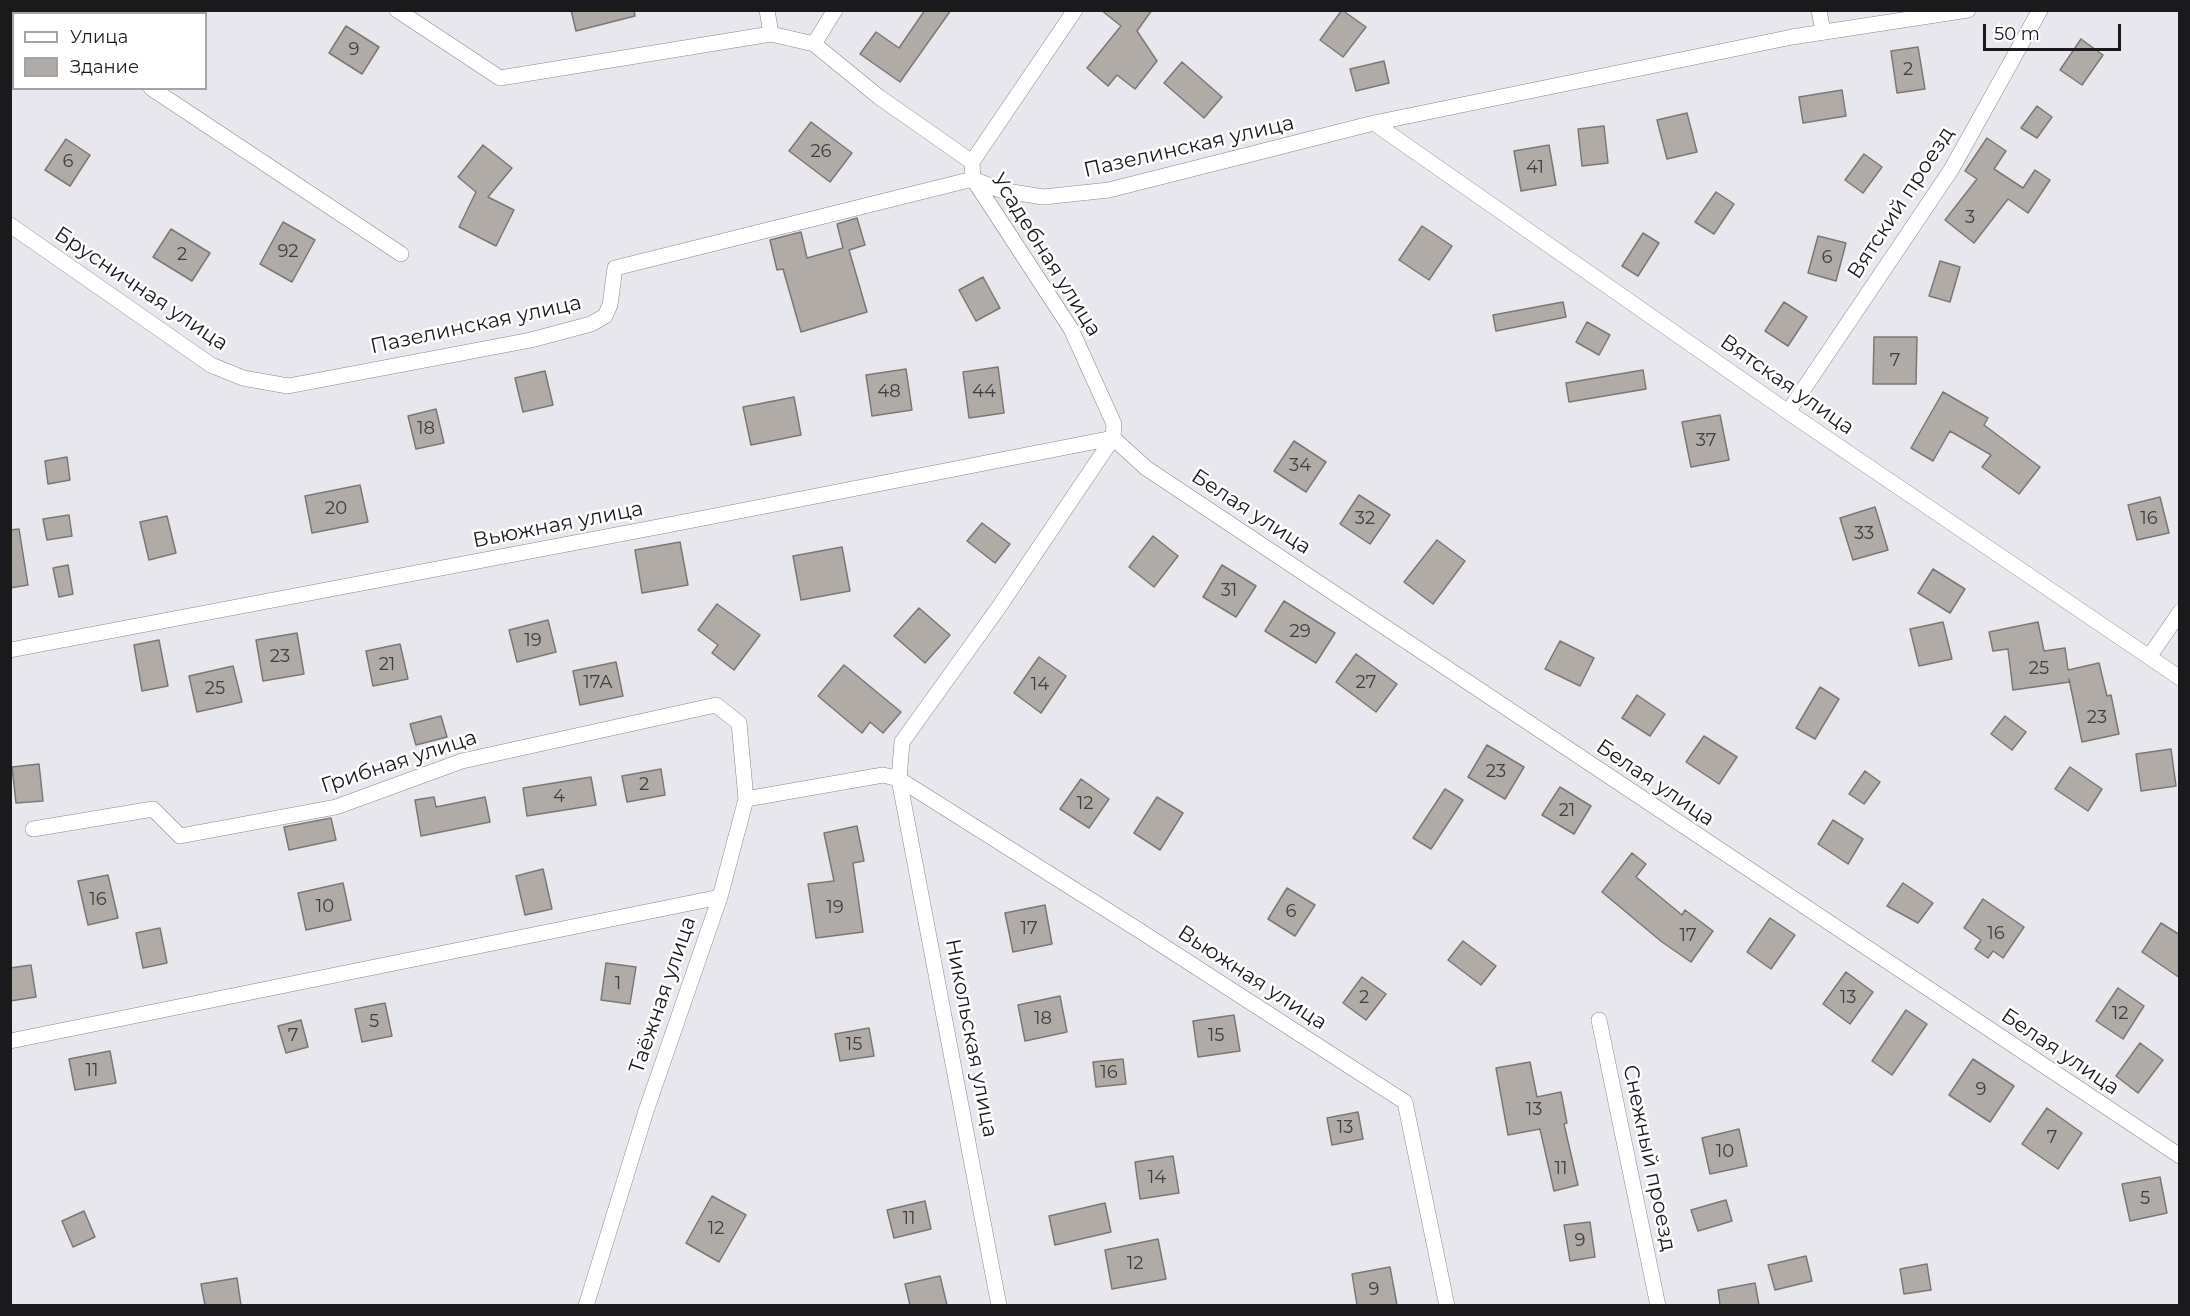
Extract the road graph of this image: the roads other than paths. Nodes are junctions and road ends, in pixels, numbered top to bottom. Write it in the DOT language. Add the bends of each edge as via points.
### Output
graph roads {
  1 [pos="397,10"];
  2 [pos="766,10"];
  3 [pos="835,10"];
  4 [pos="1075,10"];
  5 [pos="1819,10"];
  6 [pos="1968,10"];
  7 [pos="2040,10"];
  8 [pos="1823,32"];
  9 [pos="771,34"];
  10 [pos="814,44"];
  11 [pos="154,90"];
  12 [pos="1374,123"];
  13 [pos="972,162"];
  14 [pos="973,179"];
  15 [pos="10,225"];
  16 [pos="401,254"];
  17 [pos="288,386"];
  18 [pos="1788,412"];
  19 [pos="1113,438"];
  20 [pos="2180,612"];
  21 [pos="10,650"];
  22 [pos="2149,657"];
  23 [pos="2180,678"];
  24 [pos="716,705"];
  25 [pos="899,779"];
  26 [pos="746,799"];
  27 [pos="33,829"];
  28 [pos="720,897"];
  29 [pos="1599,1020"];
  30 [pos="10,1041"];
  31 [pos="2180,1156"];
  32 [pos="586,1305"];
  33 [pos="999,1305"];
  34 [pos="1447,1305"];
  35 [pos="1658,1305"];
  1 -- 9 [label="street" via="500,78"];
  2 -- 9 [label="street"];
  3 -- 10 [label="street"];
  4 -- 13 [label="street, Усадебная улица"];
  5 -- 8 [label="street"];
  6 -- 8 [label="street, Пазелинская улица"];
  7 -- 18 [label="street, Вятский проезд" via="1951,171"];
  8 -- 12 [label="street, Пазелинская улица"];
  9 -- 10 [label="street"];
  10 -- 13 [label="street" via="879,97"];
  11 -- 16 [label="street"];
  12 -- 14 [label="street, Пазелинская улица" via="1109,190 1074,195 1043,197 1000,190"];
  12 -- 18 [label="street, Вятская улица"];
  13 -- 14 [label="street, Усадебная улица"];
  14 -- 17 [label="street, Пазелинская улица" via="615,268 610,305 605,316 591,324 531,340"];
  14 -- 19 [label="street, Усадебная улица" via="1071,329 1114,424"];
  15 -- 17 [label="street, Брусничная улица" via="211,365 243,378"];
  18 -- 22 [label="street, Вятская улица"];
  19 -- 21 [label="street, Вьюжная улица"];
  19 -- 25 [label="street, Никольская улица" via="902,742"];
  19 -- 31 [label="street, Белая улица" via="1146,468"];
  20 -- 22 [label="street"];
  22 -- 23 [label="street, Вятская улица"];
  24 -- 26 [label="street, Таёжная улица" via="739,723"];
  24 -- 27 [label="street, Грибная улица" via="462,761 325,810 180,836 153,809"];
  25 -- 26 [label="street" via="883,775"];
  25 -- 33 [label="street, Никольская улица"];
  25 -- 34 [label="street, Вьюжная улица" via="1405,1102"];
  26 -- 28 [label="street, Таёжная улица"];
  28 -- 30 [label="street"];
  28 -- 32 [label="street, Таёжная улица" via="646,1111"];
  29 -- 35 [label="street, Снежный проезд"];
}
